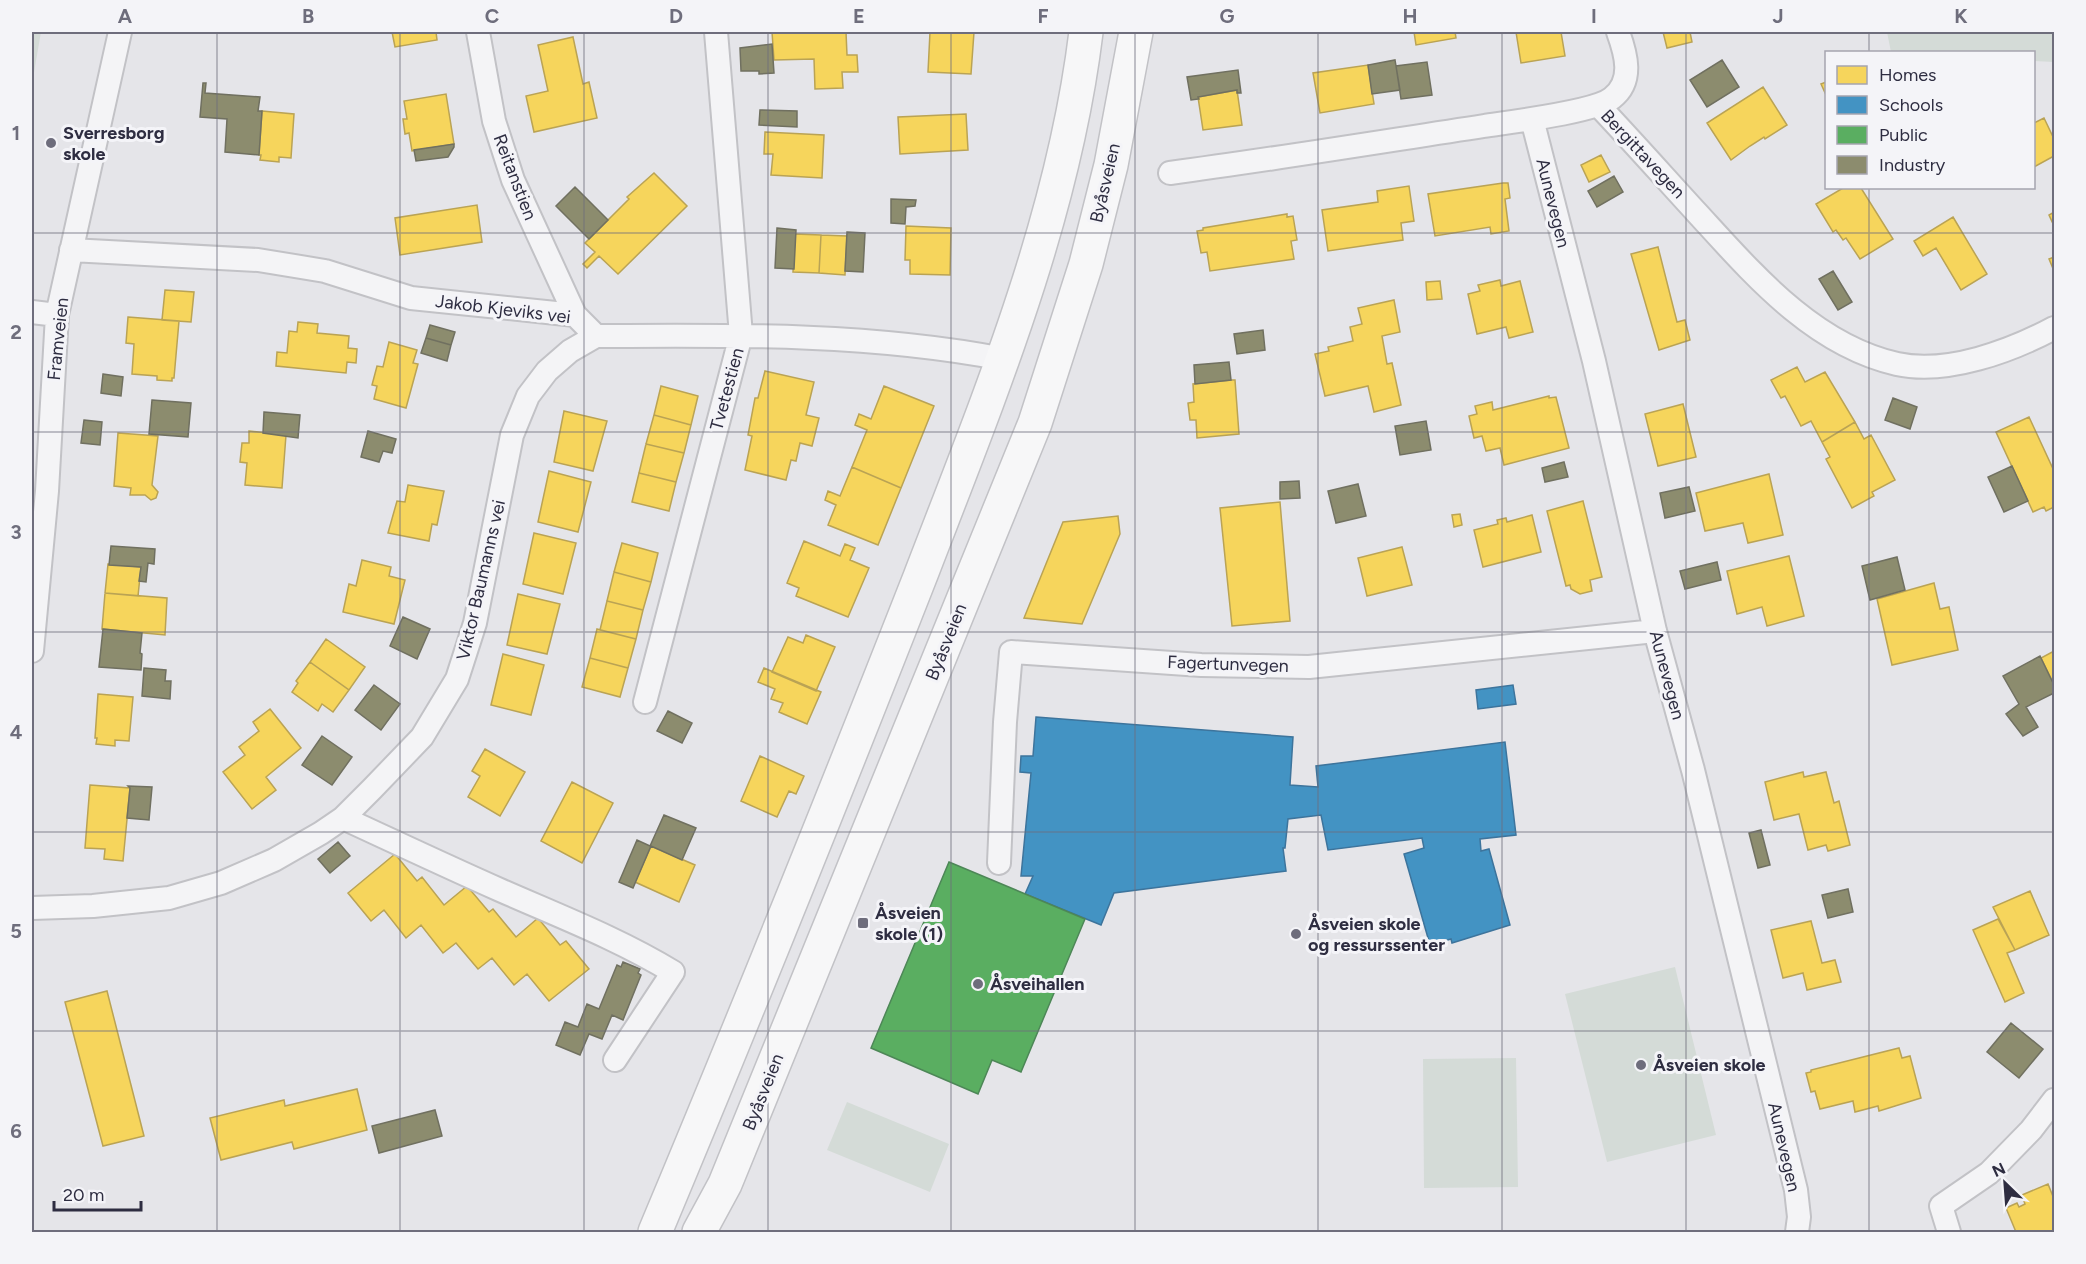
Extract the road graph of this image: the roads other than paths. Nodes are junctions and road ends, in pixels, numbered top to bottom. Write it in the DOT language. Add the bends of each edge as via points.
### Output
graph roads {
  1 [pos="120,32"];
  2 [pos="478,32"];
  3 [pos="716,32"];
  4 [pos="1086,32"];
  5 [pos="1136,32"];
  6 [pos="1618,32"];
  7 [pos="1599,106"];
  8 [pos="1532,119"];
  9 [pos="1170,173"];
  10 [pos="71,250"];
  11 [pos="32,312"];
  12 [pos="57,315"];
  13 [pos="575,315"];
  14 [pos="2055,328"];
  15 [pos="741,335"];
  16 [pos="596,336"];
  17 [pos="1004,359"];
  18 [pos="1655,631"];
  19 [pos="32,651"];
  20 [pos="645,702"];
  21 [pos="343,818"];
  22 [pos="999,863"];
  23 [pos="32,908"];
  24 [pos="615,1060"];
  25 [pos="2055,1100"];
  26 [pos="656,1233"];
  27 [pos="699,1233"];
  28 [pos="1797,1233"];
  29 [pos="1949,1233"];
  1 -- 10 [label="street, Framveien"];
  2 -- 13 [label="street, Reitanstien" via="494,121 513,180"];
  3 -- 15 [label="street, Tvetestien"];
  4 -- 17 [label="main road" via="1057,183"];
  5 -- 27 [label="main road, Byåsveien" via="1111,165 1086,264 1035,423 725,1184"];
  6 -- 7 [label="street" via="1627,69 1623,85"];
  7 -- 8 [label="street, Bergittavegen"];
  7 -- 14 [label="street, Bergittavegen" via="1767,286 1833,339 1899,365 1935,366 1991,355"];
  8 -- 9 [label="street, Bergittavegen"];
  8 -- 18 [label="street, Aunevegen" via="1594,361"];
  10 -- 12 [label="street, Framveien"];
  10 -- 13 [label="street, Jakob Kjeviks vei" via="258,260 325,270 411,298"];
  11 -- 12 [label="street"];
  12 -- 19 [label="street, Framveien" via="47,491"];
  13 -- 16 [label="street, Jakob Kjeviks vei"];
  15 -- 16 [label="street"];
  15 -- 17 [label="street" via="896,343"];
  15 -- 20 [label="street, Tvetestien"];
  16 -- 21 [label="street, Viktor Baumanns vei" via="547,371 528,396 512,435 475,623 458,679 422,737"];
  17 -- 26 [label="main road"];
  18 -- 22 [label="street, Fagertunvegen" via="1309,667 1201,665 1011,652"];
  18 -- 28 [label="street, Aunevegen" via="1796,1190"];
  21 -- 23 [label="street, Viktor Baumanns vei" via="274,860 221,883 169,898"];
  21 -- 24 [label="street" via="569,919 673,972"];
  25 -- 29 [label="street" via="1989,1173 1941,1206"];
}
